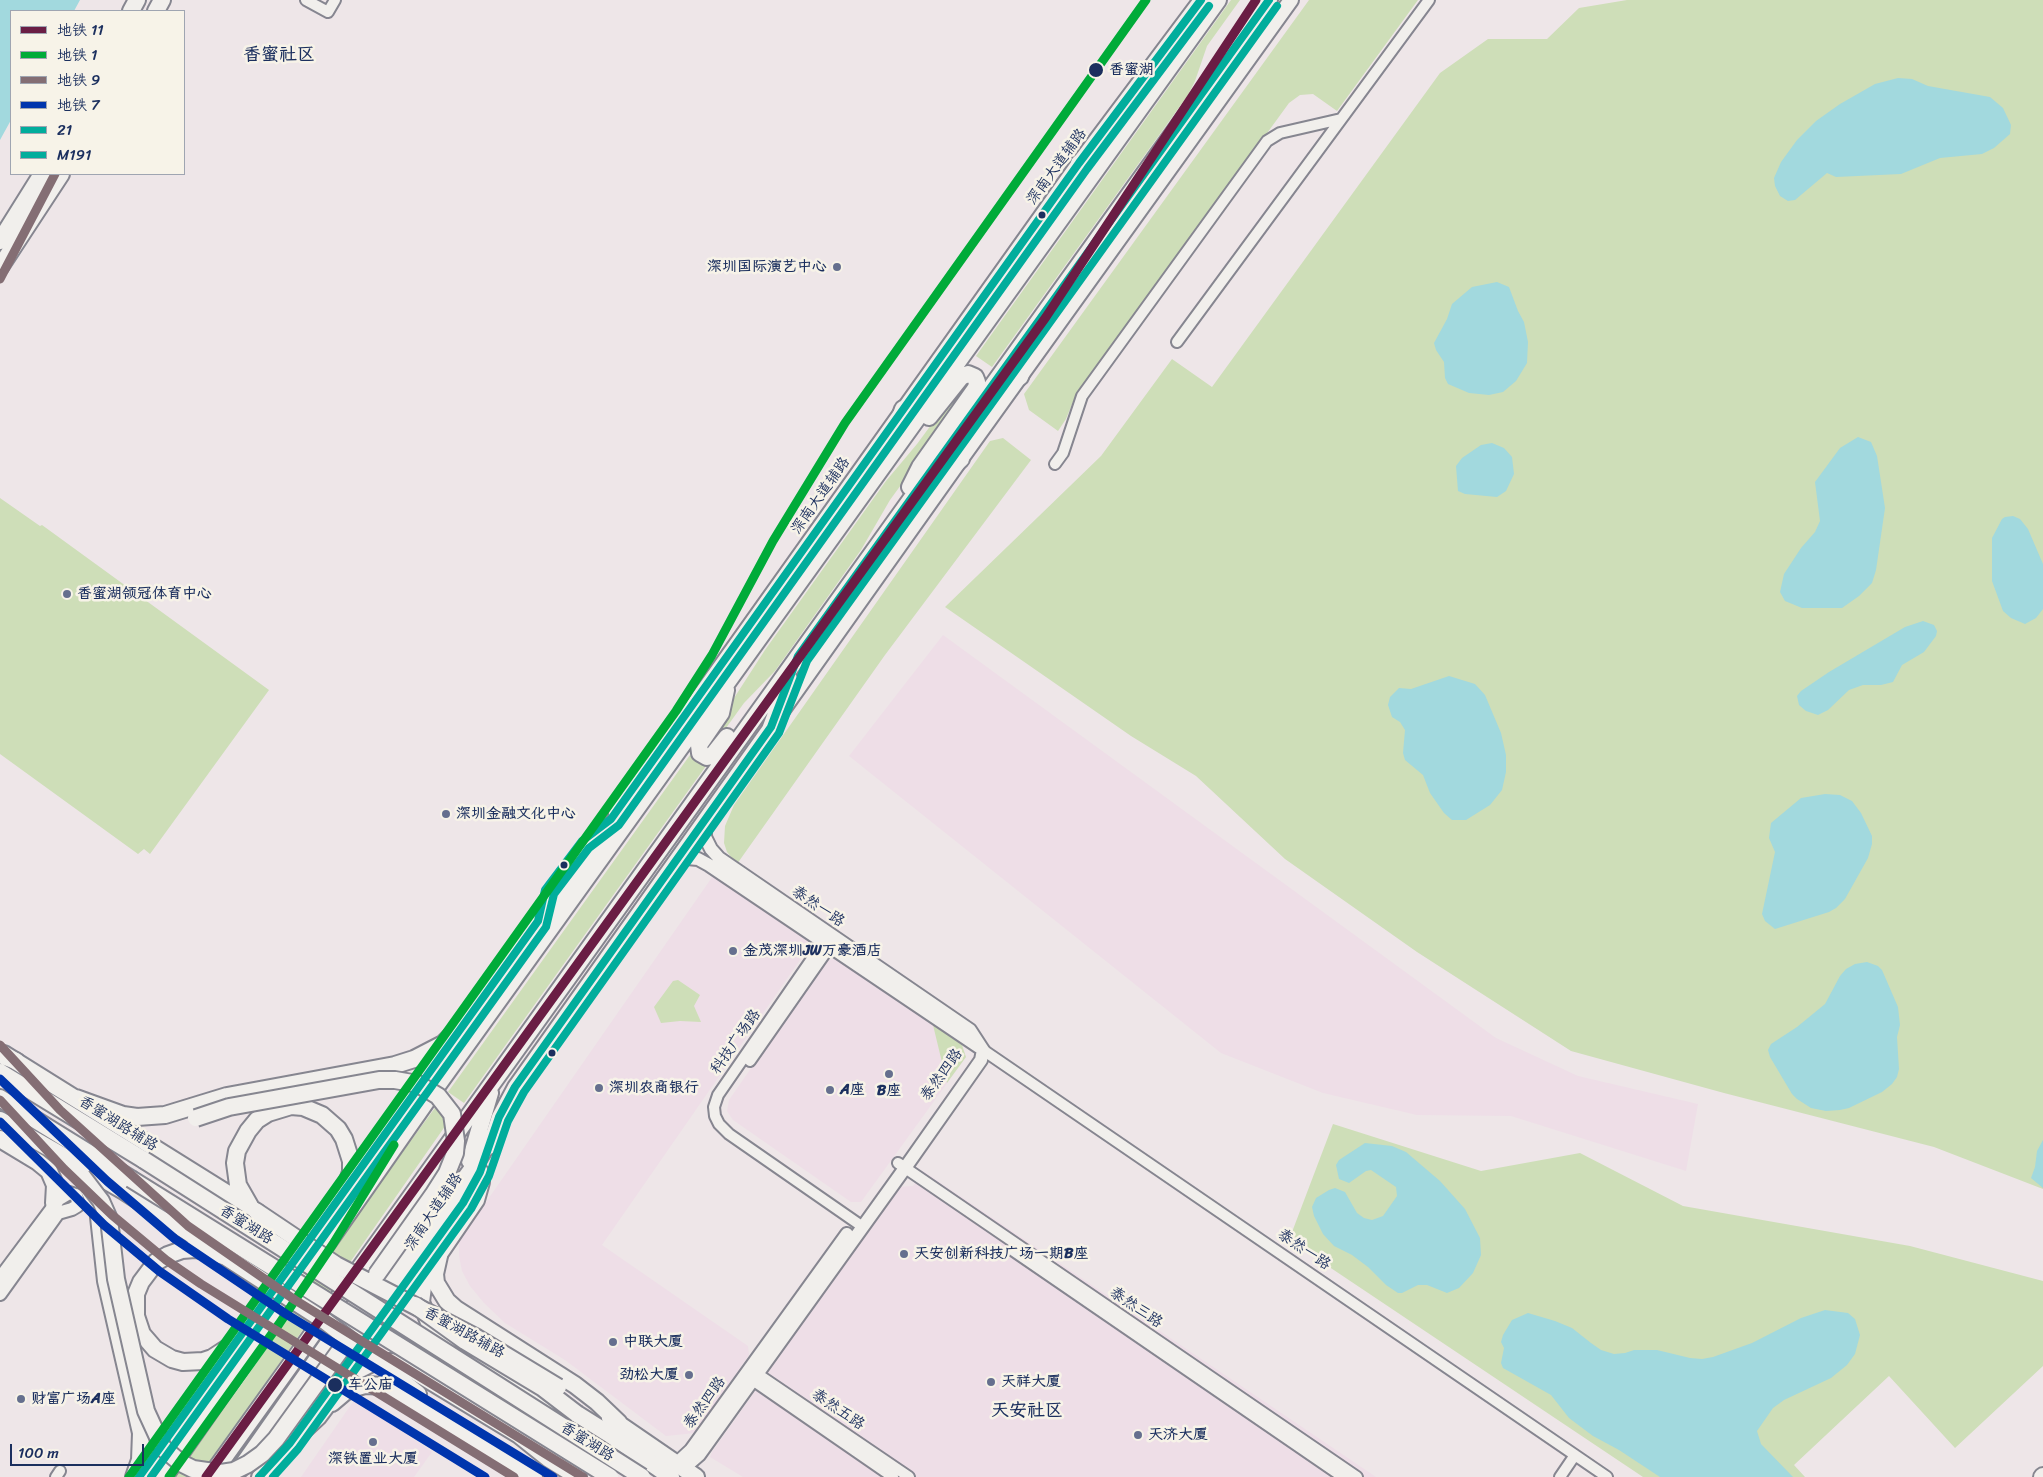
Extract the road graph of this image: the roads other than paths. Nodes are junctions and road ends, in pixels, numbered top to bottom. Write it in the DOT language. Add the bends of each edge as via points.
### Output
graph roads {
  1 [pos="306,0"];
  2 [pos="335,0"];
  3 [pos="1201,0"];
  4 [pos="1208,0"];
  5 [pos="1218,0"];
  6 [pos="1269,0"];
  7 [pos="1291,0"];
  8 [pos="1429,0"];
  9 [pos="1198,28"];
  10 [pos="1342,119"];
  11 [pos="1129,124"];
  12 [pos="1079,163"];
  13 [pos="41,175"];
  14 [pos="60,175"];
  15 [pos="0,241"];
  16 [pos="0,267"];
  17 [pos="1035,326"];
  18 [pos="1177,342"];
  19 [pos="1020,377"];
  20 [pos="903,409"];
  21 [pos="899,443"];
  22 [pos="961,459"];
  23 [pos="884,464"];
  24 [pos="1055,464"];
  25 [pos="903,510"];
  26 [pos="798,656"];
  27 [pos="732,677"];
  28 [pos="773,691"];
  29 [pos="771,727"];
  30 [pos="666,768"];
  31 [pos="709,814"];
  32 [pos="596,841"];
  33 [pos="674,863"];
  34 [pos="829,940"];
  35 [pos="470,1017"];
  36 [pos="983,1050"];
  37 [pos="0,1053"];
  38 [pos="503,1069"];
  39 [pos="0,1072"];
  40 [pos="0,1098"];
  41 [pos="76,1098"];
  42 [pos="195,1112"];
  43 [pos="104,1116"];
  44 [pos="0,1120"];
  45 [pos="492,1137"];
  46 [pos="0,1139"];
  47 [pos="49,1148"];
  48 [pos="899,1168"];
  49 [pos="162,1172"];
  50 [pos="480,1172"];
  51 [pos="82,1176"];
  52 [pos="128,1185"];
  53 [pos="229,1194"];
  54 [pos="343,1195"];
  55 [pos="452,1196"];
  56 [pos="54,1203"];
  57 [pos="257,1212"];
  58 [pos="861,1222"];
  59 [pos="440,1252"];
  60 [pos="226,1258"];
  61 [pos="0,1278"];
  62 [pos="0,1294"];
  63 [pos="415,1305"];
  64 [pos="238,1341"];
  65 [pos="378,1362"];
  66 [pos="751,1375"];
  67 [pos="577,1414"];
  68 [pos="318,1417"];
  69 [pos="619,1423"];
  70 [pos="290,1443"];
  71 [pos="1575,1455"];
  72 [pos="549,1459"];
  73 [pos="682,1471"];
  74 [pos="134,1477"];
  75 [pos="140,1477"];
  76 [pos="164,1477"];
  77 [pos="210,1477"];
  78 [pos="234,1477"];
  79 [pos="259,1477"];
  80 [pos="534,1477"];
  81 [pos="548,1477"];
  82 [pos="578,1477"];
  83 [pos="610,1477"];
  84 [pos="642,1477"];
  85 [pos="893,1477"];
  86 [pos="909,1477"];
  87 [pos="1343,1477"];
  88 [pos="1357,1477"];
  89 [pos="1560,1477"];
  90 [pos="1607,1477"];
  1 -- 2 [label="street" via="328,12"];
  3 -- 12 [label="main road, 深南大道辅路"];
  4 -- 9 [label="main road"];
  5 -- 9 [label="main road"];
  6 -- 17 [label="main road"];
  7 -- 19 [label="main road, 深南大道辅路"];
  8 -- 10 [label="street"];
  9 -- 11 [label="main road"];
  10 -- 18 [label="street"];
  10 -- 24 [label="street" via="1280,133 1267,141 1082,396 1063,453"];
  11 -- 12 [label="main road"];
  11 -- 21 [label="main road"];
  12 -- 20 [label="main road, 深南大道辅路"];
  13 -- 15 [label="main road"];
  14 -- 16 [label="main road"];
  17 -- 19 [label="main road"];
  17 -- 25 [label="main road"];
  19 -- 22 [label="main road, 深南大道辅路"];
  20 -- 23 [label="main road"];
  20 -- 32 [label="main road, 深南大道辅路"];
  21 -- 23 [label="main road"];
  21 -- 25 [label="main road" via="937,409 961,377 968,374 975,377 976,388 915,474"];
  22 -- 25 [label="main road"];
  22 -- 29 [label="main road, 深南大道辅路"];
  23 -- 27 [label="main road"];
  25 -- 26 [label="main road"];
  26 -- 28 [label="main road"];
  26 -- 29 [label="main road"];
  27 -- 28 [label="main road" via="721,713 699,745 704,756 715,754 742,718"];
  27 -- 30 [label="main road"];
  28 -- 38 [label="main road"];
  29 -- 31 [label="main road, 深南大道辅路"];
  30 -- 32 [label="main road"];
  30 -- 76 [label="main road" via="437,1086"];
  31 -- 33 [label="main road, 深南大道辅路"];
  31 -- 34 [label="street, 泰然一路" via="705,837 714,854"];
  32 -- 35 [label="main road, 深南大道辅路"];
  33 -- 34 [label="street, 泰然一路" via="687,858 704,862"];
  33 -- 45 [label="main road, 深南大道辅路" via="515,1087"];
  34 -- 36 [label="street, 泰然一路" via="970,1030"];
  34 -- 58 [label="street, 科技广场路" via="728,1093 721,1112 729,1125"];
  35 -- 42 [label="main road" via="443,1044 395,1065 227,1096"];
  35 -- 54 [label="main road, 深南大道辅路"];
  36 -- 48 [label="street, 泰然四路" via="975,1056"];
  36 -- 71 [label="street, 泰然一路"];
  37 -- 41 [label="main road, 香蜜湖路辅路"];
  38 -- 55 [label="main road" via="489,1095 473,1154"];
  38 -- 77 [label="main road"];
  39 -- 49 [label="main road, 香蜜湖路, bridge"];
  40 -- 52 [label="main road, 香蜜湖路"];
  41 -- 42 [label="main road" via="137,1117"];
  41 -- 43 [label="main road, 香蜜湖路辅路"];
  42 -- 43 [label="main road" via="170,1125 141,1124"];
  42 -- 78 [label="main road, bridge" via="379,1080 395,1080 418,1084 438,1096 452,1114 456,1134 455,1154 433,1195"];
  43 -- 53 [label="main road, 香蜜湖路辅路"];
  44 -- 47 [label="main road"];
  45 -- 50 [label="main road, 深南大道辅路"];
  45 -- 55 [label="main road"];
  46 -- 56 [label="main road" via="49,1171 55,1185"];
  47 -- 51 [label="main road"];
  47 -- 52 [label="main road"];
  48 -- 58 [label="street, 泰然四路"];
  48 -- 87 [label="street, 泰然三路"];
  48 -- 88 [label="street, 泰然三路"];
  49 -- 53 [label="main road, bridge"];
  49 -- 84 [label="main road, 香蜜湖路, bridge"];
  50 -- 59 [label="main road" via="476,1200"];
  50 -- 70 [label="main road, 深南大道辅路" via="463,1202"];
  51 -- 55 [label="main road, bridge" via="101,1201 109,1219 116,1280 146,1411 163,1448 193,1469 221,1473 248,1464 276,1440"];
  51 -- 74 [label="main road, bridge" via="101,1218 106,1282 139,1420 142,1446"];
  52 -- 60 [label="main road"];
  52 -- 83 [label="main road, 香蜜湖路, bridge"];
  53 -- 57 [label="main road, 香蜜湖路辅路"];
  54 -- 57 [label="main road" via="351,1172 351,1161 341,1134 322,1115 291,1106 268,1113 248,1131 237,1151 238,1185 248,1204"];
  54 -- 64 [label="main road, 深南大道辅路"];
  56 -- 61 [label="street"];
  56 -- 62 [label="street" via="68,1193 76,1196 78,1202 72,1209 58,1213"];
  57 -- 63 [label="main road, 香蜜湖路辅路, bridge" via="336,1265"];
  58 -- 66 [label="street, 泰然四路"];
  59 -- 67 [label="main road, bridge" via="423,1287 421,1302 430,1325 539,1396"];
  59 -- 69 [label="main road" via="436,1283 446,1301 585,1392"];
  60 -- 64 [label="main road" via="203,1250 182,1250 156,1262 141,1282 135,1305 136,1316 142,1334 155,1350 183,1362 212,1358"];
  60 -- 65 [label="main road, bridge" via="320,1317"];
  63 -- 67 [label="main road, bridge" via="465,1341 543,1388"];
  63 -- 69 [label="main road, 香蜜湖路辅路, bridge"];
  64 -- 75 [label="main road, 深南大道辅路"];
  65 -- 72 [label="main road" via="513,1443"];
  65 -- 81 [label="main road" via="420,1396"];
  66 -- 73 [label="street, 泰然四路" via="699,1455"];
  66 -- 85 [label="street, 泰然五路"];
  66 -- 86 [label="street, 泰然五路"];
  67 -- 73 [label="main road" via="635,1452"];
  68 -- 70 [label="main road"];
  68 -- 72 [label="main road" via="354,1372 372,1363 391,1362 519,1435"];
  68 -- 80 [label="main road" via="336,1399 354,1388 370,1384 386,1386"];
  69 -- 73 [label="main road, 香蜜湖路辅路"];
  70 -- 79 [label="main road, 深南大道辅路"];
  71 -- 89 [label="street"];
  71 -- 90 [label="street, 泰然一路"];
  72 -- 82 [label="main road"];
}
